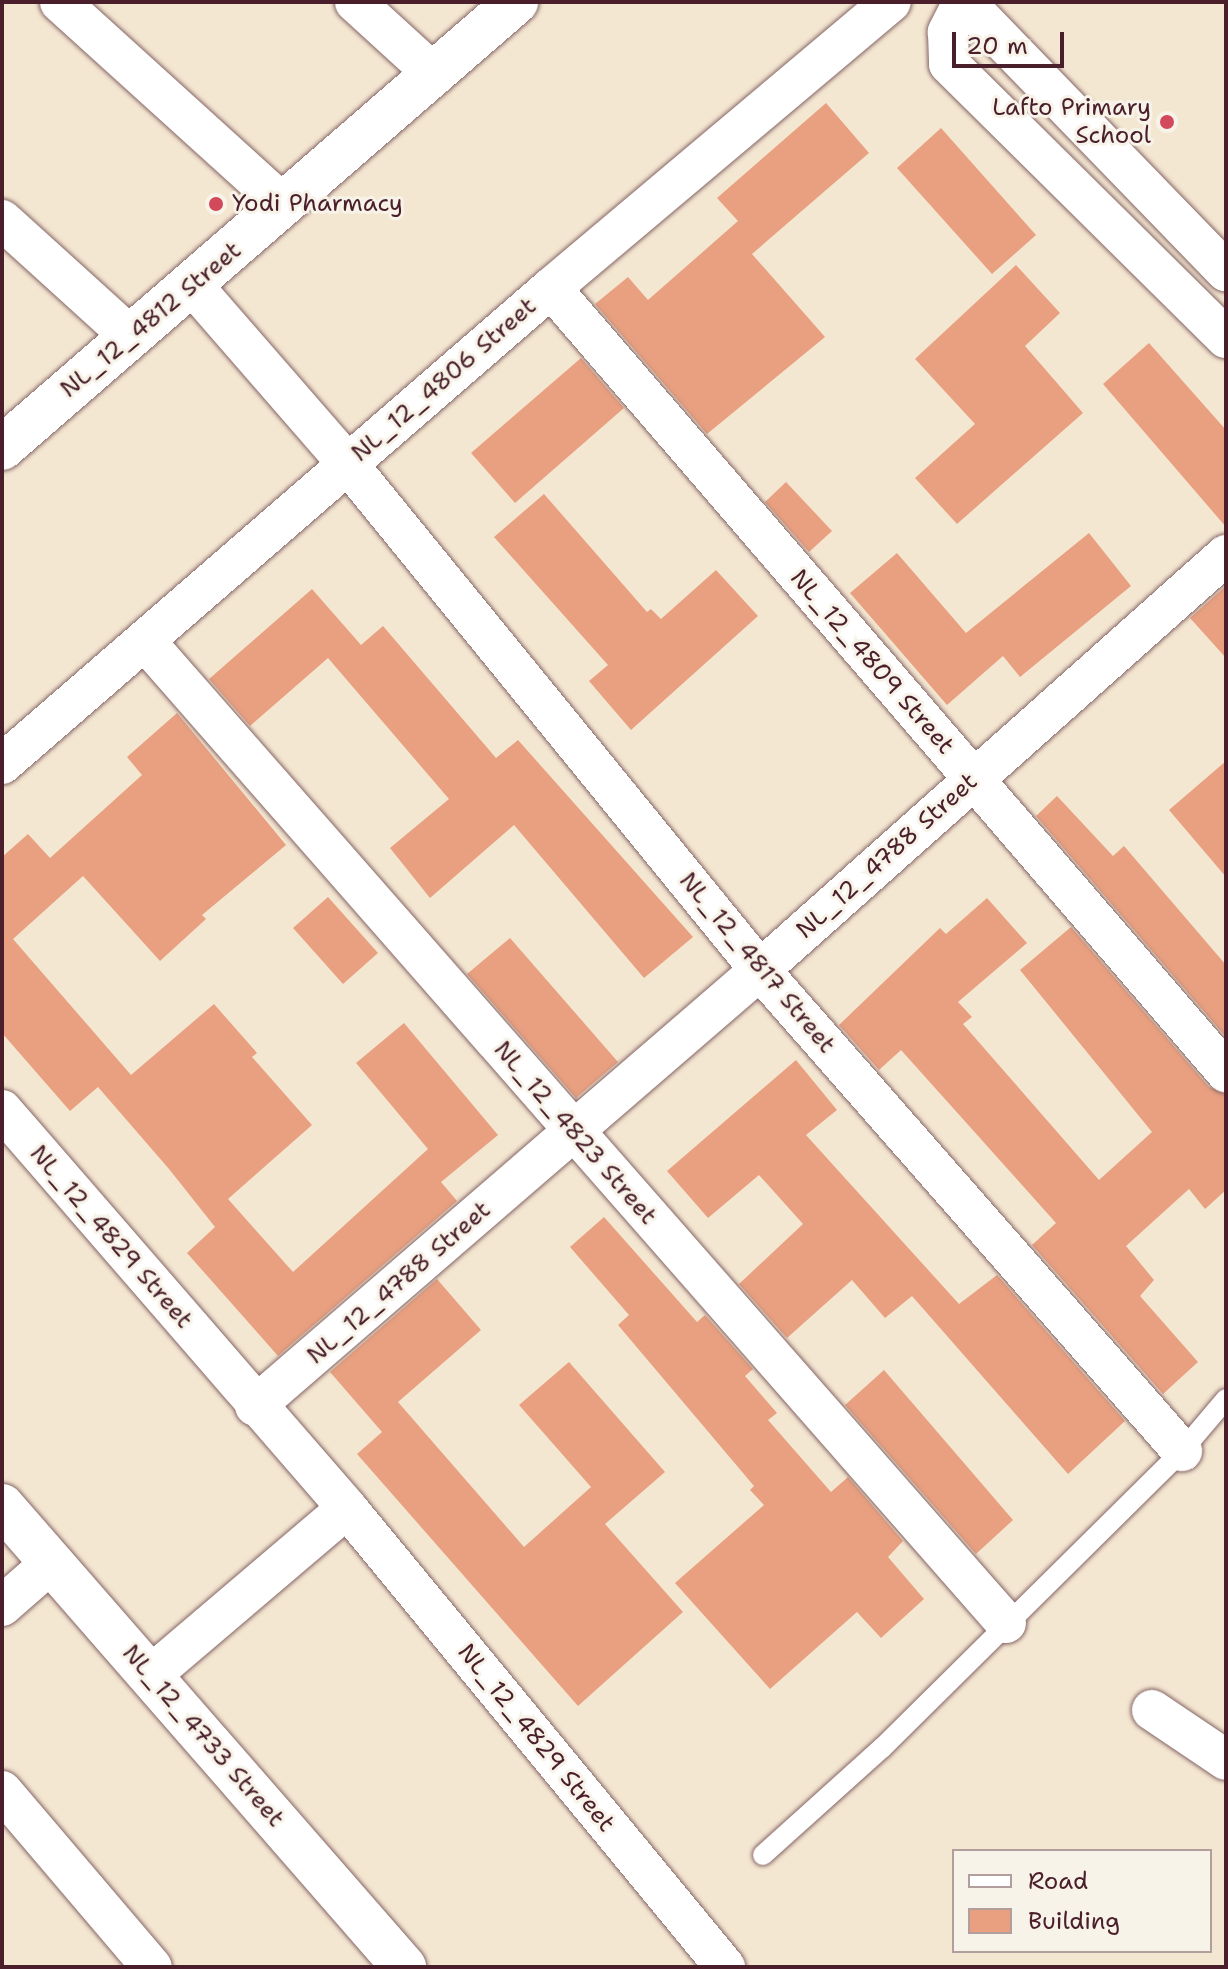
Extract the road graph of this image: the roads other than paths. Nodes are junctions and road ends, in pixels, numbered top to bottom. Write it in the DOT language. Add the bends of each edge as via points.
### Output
graph roads {
  1 [pos="60,2"];
  2 [pos="355,2"];
  3 [pos="516,2"];
  4 [pos="891,2"];
  5 [pos="964,2"];
  6 [pos="435,75"];
  7 [pos="284,205"];
  8 [pos="2,220"];
  9 [pos="1226,271"];
  10 [pos="193,286"];
  11 [pos="551,288"];
  12 [pos="130,336"];
  13 [pos="1226,338"];
  14 [pos="2,448"];
  15 [pos="347,463"];
  16 [pos="1226,555"];
  17 [pos="145,641"];
  18 [pos="2,764"];
  19 [pos="973,779"];
  20 [pos="760,970"];
  21 [pos="1226,1072"];
  22 [pos="2,1110"];
  23 [pos="574,1132"];
  24 [pos="1226,1399"];
  25 [pos="255,1406"];
  26 [pos="1182,1451"];
  27 [pos="2,1506"];
  28 [pos="347,1508"];
  29 [pos="51,1563"];
  30 [pos="2,1606"];
  31 [pos="1006,1623"];
  32 [pos="151,1675"];
  33 [pos="1152,1710"];
  34 [pos="1221,1749"];
  35 [pos="2,1791"];
  36 [pos="763,1855"];
  37 [pos="152,1967"];
  38 [pos="404,1967"];
  39 [pos="725,1967"];
  1 -- 7 [label="street"];
  2 -- 6 [label="street"];
  3 -- 6 [label="street, NL_12_4812 Street"];
  4 -- 11 [label="street, NL_12_4806 Street"];
  5 -- 9 [label="street"];
  5 -- 13 [label="street" via="948,32 949,64"];
  6 -- 7 [label="street, NL_12_4812 Street"];
  7 -- 10 [label="street, NL_12_4812 Street"];
  8 -- 12 [label="street"];
  10 -- 12 [label="street, NL_12_4812 Street"];
  10 -- 15 [label="street, NL_12_4817 Street"];
  11 -- 15 [label="street, NL_12_4806 Street"];
  11 -- 19 [label="street, NL_12_4809 Street"];
  12 -- 14 [label="street, NL_12_4812 Street"];
  15 -- 17 [label="street, NL_12_4806 Street"];
  15 -- 20 [label="street, NL_12_4817 Street"];
  16 -- 19 [label="street, NL_12_4788 Street"];
  17 -- 18 [label="street, NL_12_4806 Street"];
  17 -- 23 [label="street, NL_12_4823 Street"];
  19 -- 20 [label="street, NL_12_4788 Street"];
  19 -- 21 [label="street, NL_12_4809 Street"];
  20 -- 23 [label="street, NL_12_4788 Street"];
  20 -- 26 [label="street, NL_12_4817 Street"];
  22 -- 25 [label="street, NL_12_4829 Street"];
  23 -- 25 [label="street, NL_12_4788 Street"];
  23 -- 31 [label="street, NL_12_4823 Street"];
  24 -- 26 [label="lane"];
  25 -- 28 [label="street, NL_12_4829 Street"];
  26 -- 31 [label="lane"];
  27 -- 29 [label="street, NL_12_4733 Street"];
  28 -- 32 [label="street"];
  28 -- 39 [label="street, NL_12_4829 Street"];
  29 -- 30 [label="street"];
  29 -- 32 [label="street, NL_12_4733 Street"];
  31 -- 36 [label="lane" via="882,1748"];
  32 -- 38 [label="street, NL_12_4733 Street"];
  33 -- 34 [label="street"];
  35 -- 37 [label="street"];
}
